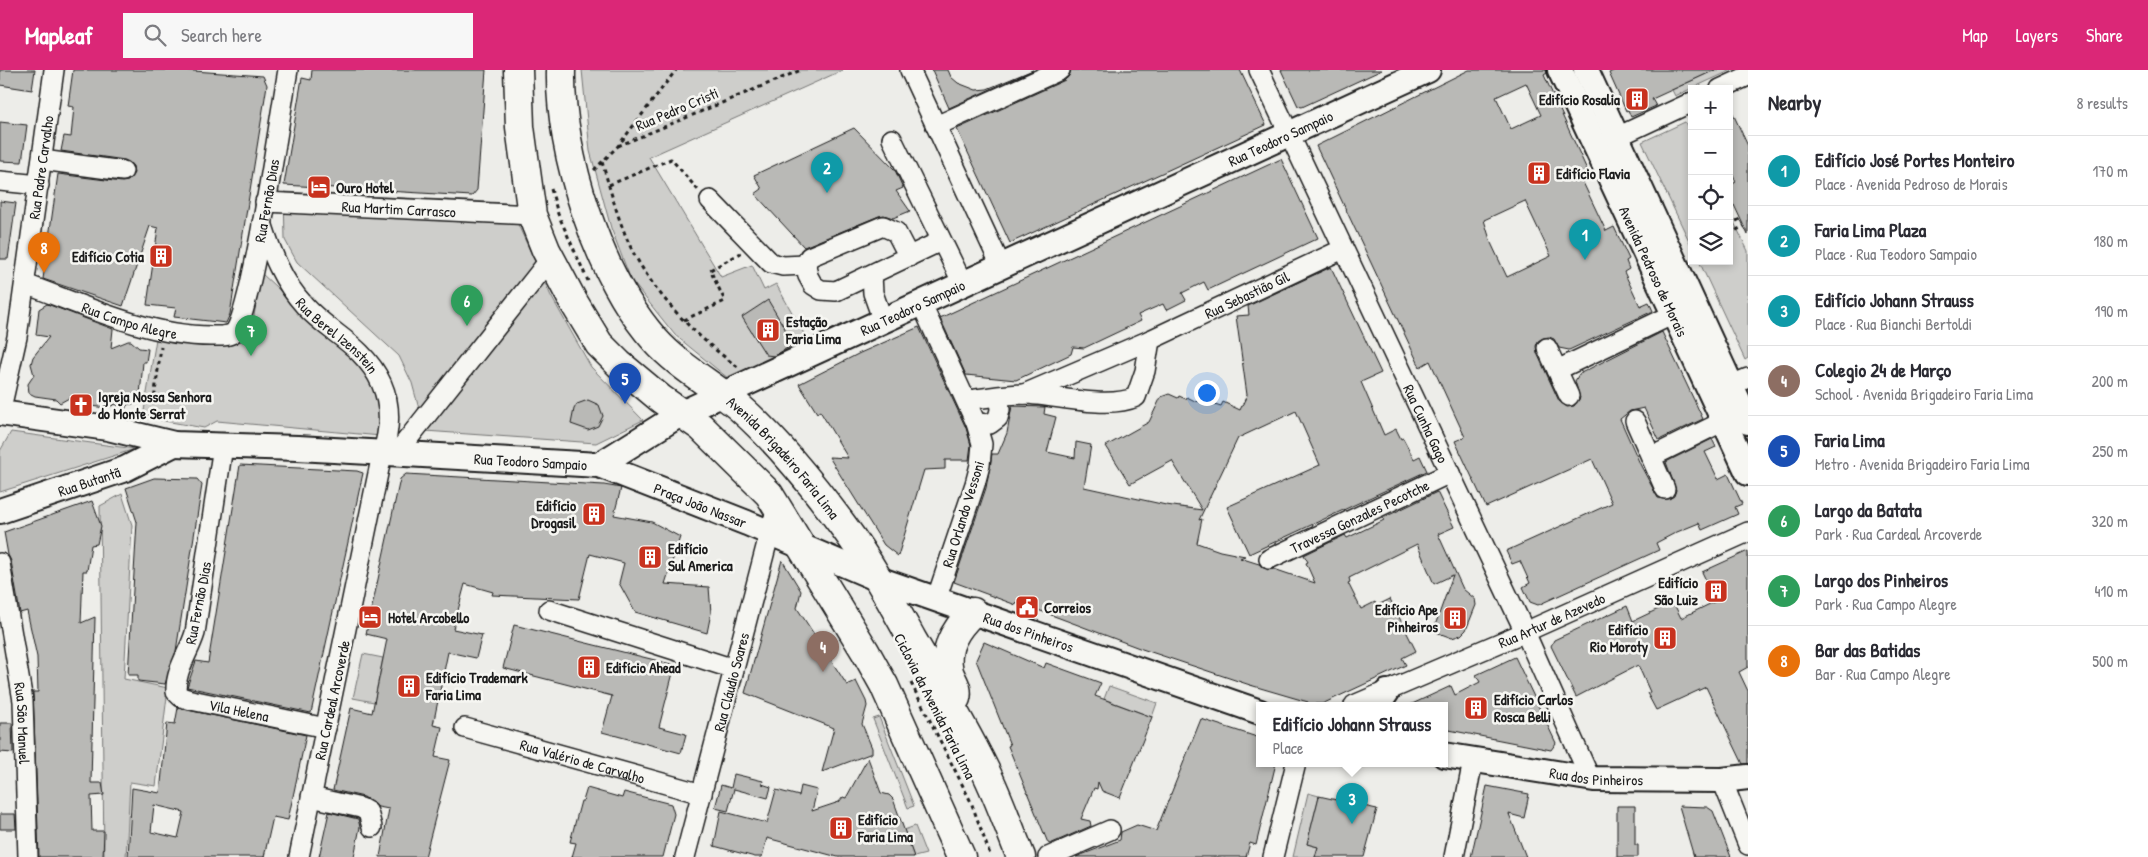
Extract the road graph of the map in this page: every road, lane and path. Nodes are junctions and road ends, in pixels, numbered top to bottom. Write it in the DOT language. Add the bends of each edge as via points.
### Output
graph roads {
  1 [pos="54,70"];
  2 [pos="288,70"];
  3 [pos="518,70"];
  4 [pos="561,70"];
  5 [pos="676,70"];
  6 [pos="800,70"];
  7 [pos="910,70"];
  8 [pos="1060,70"];
  9 [pos="1259,70"];
  10 [pos="1428,70"];
  11 [pos="1560,70"];
  12 [pos="1586,70"];
  13 [pos="1748,76"];
  14 [pos="1729,85"];
  15 [pos="1688,104"];
  16 [pos="936,126"];
  17 [pos="1289,134"];
  18 [pos="1617,137"];
  19 [pos="892,139"];
  20 [pos="618,146"];
  21 [pos="42,160"];
  22 [pos="602,162"];
  23 [pos="123,171"];
  24 [pos="0,181"];
  25 [pos="39,185"];
  26 [pos="609,185"];
  27 [pos="578,186"];
  28 [pos="710,200"];
  29 [pos="265,202"];
  30 [pos="532,215"];
  31 [pos="1740,219"];
  32 [pos="262,223"];
  33 [pos="1733,223"];
  34 [pos="1744,226"];
  35 [pos="1733,232"];
  36 [pos="941,241"];
  37 [pos="755,246"];
  38 [pos="1344,249"];
  39 [pos="909,257"];
  40 [pos="551,258"];
  41 [pos="806,266"];
  42 [pos="1001,266"];
  43 [pos="872,275"];
  44 [pos="25,284"];
  45 [pos="963,284"];
  46 [pos="921,303"];
  47 [pos="1674,314"];
  48 [pos="684,320"];
  49 [pos="882,321"];
  50 [pos="238,329"];
  51 [pos="163,332"];
  52 [pos="1150,340"];
  53 [pos="1547,348"];
  54 [pos="740,368"];
  55 [pos="1557,370"];
  56 [pos="1740,381"];
  57 [pos="723,394"];
  58 [pos="1024,394"];
  59 [pos="998,396"];
  60 [pos="1569,396"];
  61 [pos="967,400"];
  62 [pos="0,413"];
  63 [pos="682,413"];
  64 [pos="1724,421"];
  65 [pos="1635,422"];
  66 [pos="1748,422"];
  67 [pos="976,423"];
  68 [pos="118,430"];
  69 [pos="174,444"];
  70 [pos="223,446"];
  71 [pos="389,454"];
  72 [pos="1651,457"];
  73 [pos="599,466"];
  74 [pos="1450,473"];
  75 [pos="1748,473"];
  76 [pos="1665,489"];
  77 [pos="777,507"];
  78 [pos="0,511"];
  79 [pos="1748,532"];
  80 [pos="770,533"];
  81 [pos="801,546"];
  82 [pos="1269,558"];
  83 [pos="0,562"];
  84 [pos="878,579"];
  85 [pos="936,600"];
  86 [pos="548,610"];
  87 [pos="973,612"];
  88 [pos="1525,632"];
  89 [pos="179,668"];
  90 [pos="734,670"];
  91 [pos="910,681"];
  92 [pos="1383,699"];
  93 [pos="1368,702"];
  94 [pos="952,708"];
  95 [pos="1256,711"];
  96 [pos="326,728"];
  97 [pos="466,728"];
  98 [pos="1448,756"];
  99 [pos="1473,761"];
  100 [pos="1295,767"];
  101 [pos="1748,777"];
  102 [pos="1590,778"];
  103 [pos="1722,780"];
  104 [pos="702,794"];
  105 [pos="311,797"];
  106 [pos="372,827"];
  107 [pos="1110,830"];
  108 [pos="1748,845"];
  109 [pos="28,857"];
  110 [pos="299,857"];
  111 [pos="685,857"];
  112 [pos="960,857"];
  113 [pos="991,857"];
  114 [pos="1021,857"];
  115 [pos="1048,857"];
  116 [pos="1272,857"];
  117 [pos="1454,857"];
  1 -- 21 [label="street, Rua Padre Carvalho"];
  2 -- 29 [label="street, Rua Fernão Dias"];
  3 -- 30 [label="highway" via="520,127"];
  4 -- 27 [label="highway, Avenida Brigadeiro Faria Lima" via="566,125"];
  5 -- 20 [label="path"];
  6 -- 20 [label="path, Rua Pedro Cristi"];
  7 -- 16 [label="street"];
  8 -- 16 [label="street"];
  9 -- 17 [label="street, Rua Cunha Gago"];
  10 -- 17 [label="main road, Rua Teodoro Sampaio"];
  11 -- 47 [label="main road, Avenida Pedroso de Morais"];
  12 -- 18 [label="main road, Avenida Pedroso de Morais"];
  13 -- 14 [label="street"];
  15 -- 18 [label="street"];
  16 -- 42 [label="street"];
  17 -- 38 [label="street, Rua Cunha Gago"];
  17 -- 42 [label="main road, Rua Teodoro Sampaio"];
  18 -- 56 [label="main road, Avenida Pedroso de Morais"];
  19 -- 36 [label="street"];
  20 -- 22 [label="path"];
  21 -- 23 [label="street"];
  21 -- 25 [label="street, Rua Padre Carvalho"];
  22 -- 26 [label="path"];
  22 -- 27 [label="path"];
  24 -- 25 [label="street"];
  25 -- 44 [label="street, Rua Padre Carvalho"];
  26 -- 28 [label="path" via="671,159"];
  26 -- 48 [label="path" via="633,252 660,294"];
  27 -- 57 [label="highway, Avenida Brigadeiro Faria Lima" via="595,237 619,290 636,317 668,353"];
  28 -- 37 [label="street"];
  29 -- 30 [label="street, Rua Martim Carrasco"];
  29 -- 32 [label="street, Rua Fernão Dias"];
  30 -- 40 [label="highway"];
  31 -- 33 [label="path"];
  32 -- 50 [label="street, Rua Fernão Dias"];
  32 -- 71 [label="street, Rua Berel Izenstein" via="279,272 291,289 374,370 387,395"];
  34 -- 35 [label="path"];
  36 -- 39 [label="street"];
  36 -- 45 [label="street"];
  37 -- 41 [label="street" via="771,263"];
  37 -- 48 [label="path" via="710,270 725,301"];
  38 -- 52 [label="street, Rua Sebastião Gil"];
  38 -- 74 [label="street, Rua Cunha Gago"];
  39 -- 41 [label="street" via="896,232 883,226 809,257"];
  39 -- 43 [label="street"];
  40 -- 63 [label="highway" via="599,344 636,379"];
  40 -- 71 [label="street, Rua Cardeal Arcoverde"];
  41 -- 43 [label="street" via="813,285 821,290 836,291"];
  42 -- 45 [label="main road, Rua Teodoro Sampaio"];
  43 -- 49 [label="street" via="873,293"];
  44 -- 51 [label="street, Rua Campo Alegre"];
  44 -- 62 [label="street, Rua Padre Carvalho"];
  45 -- 46 [label="main road, Rua Teodoro Sampaio"];
  46 -- 49 [label="main road, Rua Teodoro Sampaio"];
  46 -- 61 [label="street, Rua Orlando Vessoni"];
  47 -- 55 [label="street"];
  47 -- 64 [label="main road, Avenida Pedroso de Morais"];
  48 -- 54 [label="path"];
  49 -- 57 [label="main road, Rua Teodoro Sampaio"];
  50 -- 51 [label="street, Rua Campo Alegre" via="223,336"];
  51 -- 68 [label="path" via="152,415"];
  52 -- 58 [label="street, Rua Sebastião Gil"];
  52 -- 58 [label="street, Rua Sebastião Gil" via="1140,388 1131,400 1110,402"];
  53 -- 55 [label="street"];
  55 -- 60 [label="street"];
  56 -- 66 [label="main road, Avenida Pedroso de Morais"];
  57 -- 63 [label="main road, Rua Teodoro Sampaio"];
  57 -- 84 [label="highway, Avenida Brigadeiro Faria Lima" via="780,447 844,527"];
  58 -- 59 [label="street, Rua Sebastião Gil"];
  59 -- 61 [label="street, Rua Sebastião Gil"];
  59 -- 67 [label="street" via="998,418 990,424"];
  61 -- 67 [label="street, Rua Orlando Vessoni"];
  62 -- 68 [label="main road, Rua Teodoro Sampaio"];
  63 -- 73 [label="main road, Rua Teodoro Sampaio"];
  63 -- 77 [label="highway" via="750,474"];
  64 -- 72 [label="street"];
  64 -- 75 [label="main road, Avenida Pedroso de Morais"];
  65 -- 72 [label="street"];
  67 -- 85 [label="street, Rua Orlando Vessoni" via="982,444 980,465"];
  68 -- 69 [label="main road, Rua Teodoro Sampaio"];
  69 -- 70 [label="main road, Rua Teodoro Sampaio"];
  69 -- 78 [label="main road, Rua Butantã" via="125,469"];
  70 -- 71 [label="main road, Rua Teodoro Sampaio"];
  70 -- 89 [label="street, Rua Fernão Dias" via="195,633 190,650"];
  71 -- 73 [label="main road, Rua Teodoro Sampaio"];
  71 -- 96 [label="street, Rua Cardeal Arcoverde"];
  72 -- 76 [label="street"];
  73 -- 80 [label="main road, Praça João Nassar"];
  74 -- 82 [label="street, Travessa Gonzales Pecotche"];
  74 -- 88 [label="street, Rua Cunha Gago"];
  77 -- 80 [label="street, Rua Cláudio Soares"];
  77 -- 81 [label="highway"];
  79 -- 88 [label="street, Rua Artur de Azevedo"];
  80 -- 81 [label="main road, Praça João Nassar"];
  80 -- 90 [label="street, Rua Cláudio Soares"];
  81 -- 84 [label="main road, Rua dos Pinheiros"];
  81 -- 112 [label="highway" via="884,685"];
  83 -- 109 [label="street, Rua São Manuel" via="23,701"];
  84 -- 85 [label="main road, Rua dos Pinheiros"];
  84 -- 94 [label="highway, Avenida Brigadeiro Faria Lima"];
  85 -- 87 [label="main road, Rua dos Pinheiros"];
  86 -- 90 [label="street"];
  87 -- 94 [label="highway" via="957,627 948,648 949,671 958,692"];
  87 -- 95 [label="main road, Rua dos Pinheiros"];
  88 -- 92 [label="street, Rua Artur de Azevedo"];
  88 -- 102 [label="street, Rua Cunha Gago"];
  89 -- 96 [label="street, Vila Helena" via="176,692 181,697"];
  90 -- 104 [label="street, Rua Cláudio Soares"];
  91 -- 113 [label="path, Ciclovia da Avenida Faria Lima" via="971,802"];
  92 -- 93 [label="street, Rua Artur de Azevedo"];
  94 -- 114 [label="highway, Avenida Brigadeiro Faria Lima" via="986,772"];
  96 -- 105 [label="street, Rua Cardeal Arcoverde"];
  97 -- 104 [label="street, Rua Valério de Carvalho"];
  98 -- 99 [label="main road, Rua dos Pinheiros"];
  99 -- 102 [label="main road, Rua dos Pinheiros"];
  99 -- 117 [label="street"];
  100 -- 116 [label="street"];
  101 -- 103 [label="main road, Rua dos Pinheiros"];
  102 -- 103 [label="main road, Rua dos Pinheiros"];
  103 -- 108 [label="street"];
  104 -- 111 [label="street, Rua Cláudio Soares"];
  105 -- 106 [label="street" via="361,808 368,812"];
  105 -- 110 [label="street, Rua Cardeal Arcoverde"];
  107 -- 115 [label="street"];
}
